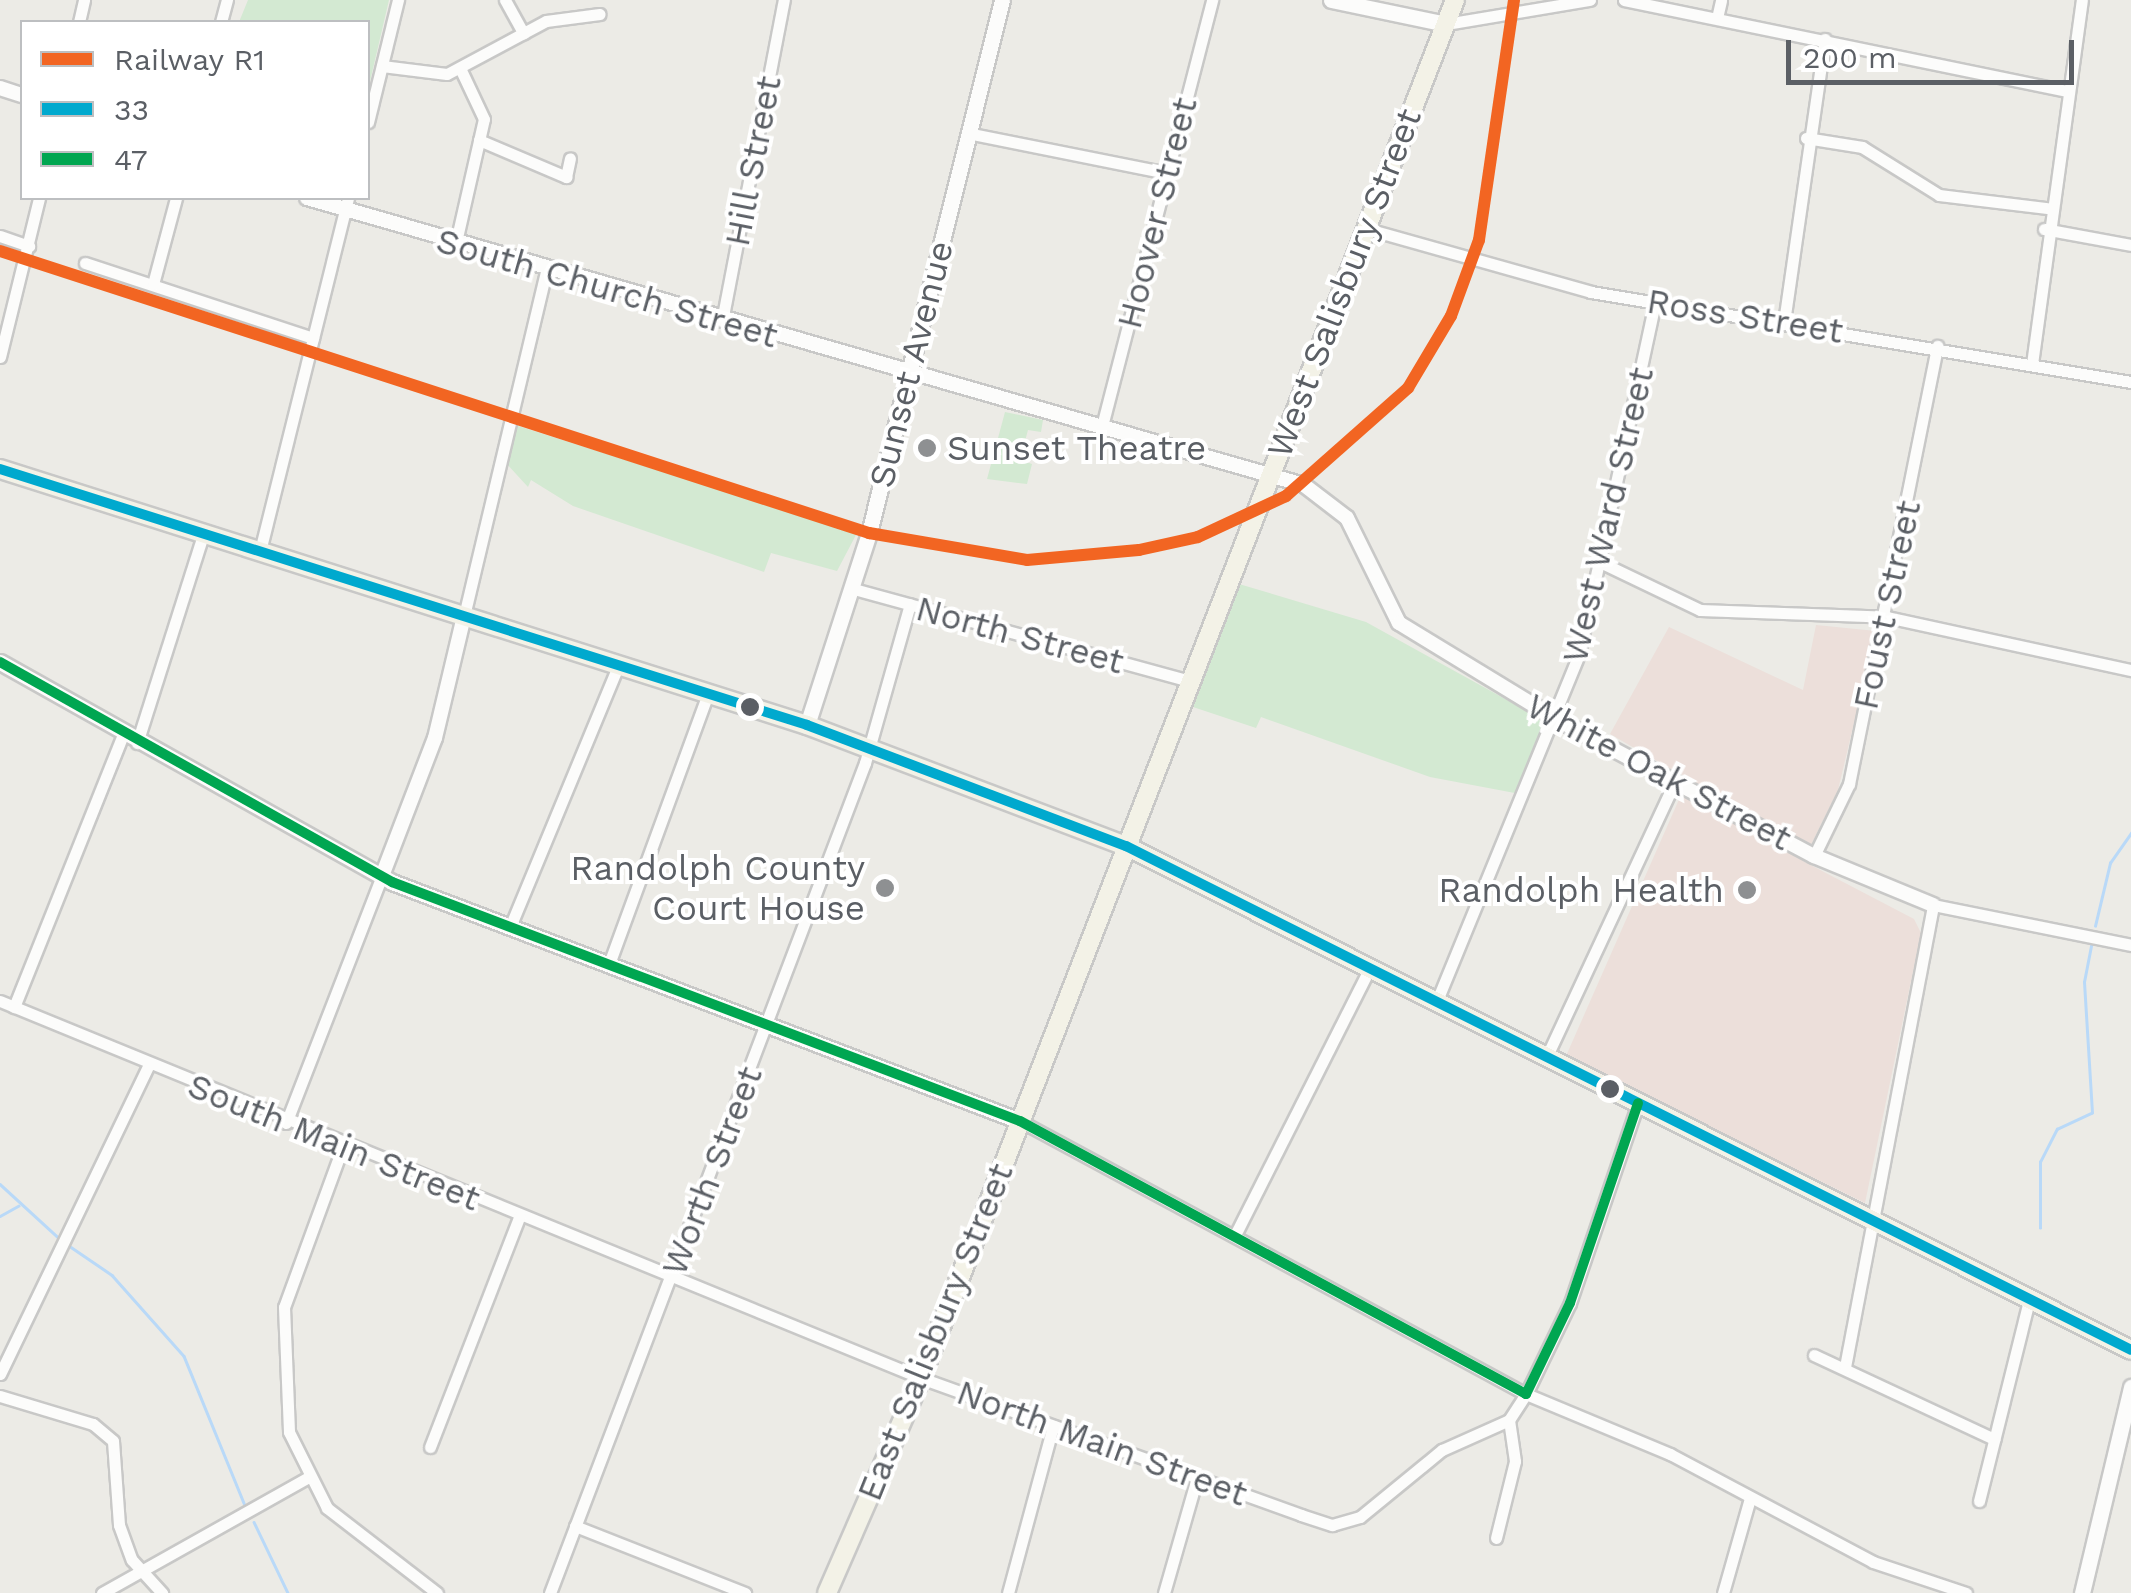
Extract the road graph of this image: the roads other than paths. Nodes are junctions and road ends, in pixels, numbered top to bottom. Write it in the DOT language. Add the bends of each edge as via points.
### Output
graph roads {
  1 [pos="398,0"];
  2 [pos="505,0"];
  3 [pos="784,0"];
  4 [pos="1002,0"];
  5 [pos="1212,0"];
  6 [pos="1330,0"];
  7 [pos="1455,0"];
  8 [pos="1590,0"];
  9 [pos="1624,0"];
  10 [pos="1721,0"];
  11 [pos="2082,0"];
  12 [pos="600,14"];
  13 [pos="1717,18"];
  14 [pos="1446,24"];
  15 [pos="522,34"];
  16 [pos="1824,39"];
  17 [pos="382,66"];
  18 [pos="460,68"];
  19 [pos="2064,90"];
  20 [pos="370,114"];
  21 [pos="968,133"];
  22 [pos="1806,138"];
  23 [pos="479,140"];
  24 [pos="570,158"];
  25 [pos="1168,173"];
  26 [pos="39,200"];
  27 [pos="175,200"];
  28 [pos="320,200"];
  29 [pos="347,204"];
  30 [pos="2047,208"];
  31 [pos="1364,228"];
  32 [pos="2044,230"];
  33 [pos="0,236"];
  34 [pos="456,242"];
  35 [pos="2131,245"];
  36 [pos="28,246"];
  37 [pos="85,263"];
  38 [pos="547,268"];
  39 [pos="153,284"];
  40 [pos="1656,302"];
  41 [pos="722,321"];
  42 [pos="1784,322"];
  43 [pos="313,338"];
  44 [pos="1938,346"];
  45 [pos="0,358"];
  46 [pos="2032,364"];
  47 [pos="908,373"];
  48 [pos="2131,382"];
  49 [pos="1102,426"];
  50 [pos="0,469"];
  51 [pos="1269,472"];
  52 [pos="204,532"];
  53 [pos="260,550"];
  54 [pos="1600,562"];
  55 [pos="850,588"];
  56 [pos="910,604"];
  57 [pos="464,616"];
  58 [pos="1888,618"];
  59 [pos="0,662"];
  60 [pos="618,666"];
  61 [pos="2131,670"];
  62 [pos="1189,682"];
  63 [pos="708,694"];
  64 [pos="1558,720"];
  65 [pos="807,725"];
  66 [pos="130,739"];
  67 [pos="866,746"];
  68 [pos="1675,782"];
  69 [pos="1126,846"];
  70 [pos="1814,856"];
  71 [pos="382,876"];
  72 [pos="1933,906"];
  73 [pos="510,928"];
  74 [pos="2131,945"];
  75 [pos="609,964"];
  76 [pos="1369,970"];
  77 [pos="0,1001"];
  78 [pos="1436,1003"];
  79 [pos="14,1007"];
  80 [pos="768,1025"];
  81 [pos="1546,1058"];
  82 [pos="148,1067"];
  83 [pos="1638,1103"];
  84 [pos="1020,1121"];
  85 [pos="286,1122"];
  86 [pos="342,1146"];
  87 [pos="519,1217"];
  88 [pos="1876,1222"];
  89 [pos="1236,1233"];
  90 [pos="671,1278"];
  91 [pos="2029,1301"];
  92 [pos="2131,1350"];
  93 [pos="1814,1355"];
  94 [pos="1845,1367"];
  95 [pos="0,1374"];
  96 [pos="921,1378"];
  97 [pos="2131,1386"];
  98 [pos="1526,1394"];
  99 [pos="0,1396"];
  100 [pos="1510,1420"];
  101 [pos="1053,1426"];
  102 [pos="1994,1439"];
  103 [pos="430,1447"];
  104 [pos="307,1478"];
  105 [pos="1197,1478"];
  106 [pos="1750,1498"];
  107 [pos="1980,1501"];
  108 [pos="575,1526"];
  109 [pos="1496,1538"];
  110 [pos="142,1571"];
  111 [pos="102,1593"];
  112 [pos="162,1593"];
  113 [pos="438,1593"];
  114 [pos="550,1593"];
  115 [pos="745,1593"];
  116 [pos="827,1593"];
  117 [pos="1008,1593"];
  118 [pos="1164,1593"];
  119 [pos="1724,1593"];
  120 [pos="1966,1593"];
  121 [pos="2082,1593"];
  1 -- 17 [label="street"];
  2 -- 15 [label="street"];
  3 -- 41 [label="street, Hill Street"];
  4 -- 21 [label="main road, Sunset Avenue"];
  5 -- 25 [label="street, Hoover Street"];
  6 -- 14 [label="main road"];
  7 -- 14 [label="main road, West Salisbury Street"];
  8 -- 14 [label="street"];
  9 -- 13 [label="street"];
  10 -- 13 [label="street"];
  11 -- 19 [label="street"];
  12 -- 15 [label="street"];
  13 -- 16 [label="street"];
  14 -- 31 [label="main road, West Salisbury Street"];
  15 -- 18 [label="street"];
  16 -- 19 [label="street"];
  16 -- 22 [label="street"];
  17 -- 18 [label="street" via="425,76"];
  17 -- 20 [label="street"];
  18 -- 23 [label="street" via="484,103"];
  19 -- 30 [label="street"];
  21 -- 25 [label="street"];
  21 -- 47 [label="main road, Sunset Avenue"];
  22 -- 30 [label="street" via="1862,148 1948,198"];
  22 -- 42 [label="street"];
  23 -- 24 [label="street" via="566,177"];
  23 -- 34 [label="street"];
  25 -- 49 [label="street, Hoover Street"];
  26 -- 36 [label="street"];
  27 -- 39 [label="street"];
  28 -- 29 [label="street, South Church Street"];
  29 -- 34 [label="street, South Church Street"];
  29 -- 43 [label="street"];
  30 -- 32 [label="street"];
  31 -- 40 [label="street, Ross Street" via="1540,281"];
  31 -- 51 [label="main road, West Salisbury Street"];
  32 -- 35 [label="street"];
  32 -- 46 [label="street"];
  33 -- 36 [label="street"];
  34 -- 38 [label="street, South Church Street"];
  36 -- 45 [label="street"];
  37 -- 39 [label="street"];
  38 -- 41 [label="street, South Church Street"];
  38 -- 57 [label="street"];
  39 -- 43 [label="street"];
  40 -- 42 [label="street, Ross Street"];
  40 -- 54 [label="street, West Ward Street"];
  41 -- 47 [label="street, South Church Street"];
  42 -- 44 [label="street, Ross Street"];
  43 -- 53 [label="street"];
  44 -- 46 [label="street, Ross Street"];
  44 -- 58 [label="street, Foust Street"];
  46 -- 48 [label="street, Ross Street"];
  47 -- 49 [label="street, South Church Street"];
  47 -- 55 [label="main road, Sunset Avenue"];
  49 -- 51 [label="street, White Oak Street"];
  50 -- 52 [label="main road"];
  51 -- 62 [label="main road, West Salisbury Street"];
  51 -- 64 [label="street, White Oak Street" via="1347,518 1399,622"];
  52 -- 53 [label="main road"];
  52 -- 66 [label="street"];
  53 -- 57 [label="main road"];
  54 -- 58 [label="street" via="1700,610"];
  54 -- 64 [label="street, West Ward Street"];
  55 -- 56 [label="street, North Street"];
  55 -- 65 [label="main road, Sunset Avenue"];
  56 -- 62 [label="street, North Street"];
  56 -- 67 [label="street, Worth Street"];
  57 -- 60 [label="main road"];
  57 -- 71 [label="street" via="435,738"];
  58 -- 61 [label="street"];
  58 -- 70 [label="street, Foust Street" via="1850,784"];
  59 -- 66 [label="main road"];
  60 -- 63 [label="main road"];
  60 -- 73 [label="street"];
  62 -- 69 [label="main road, West Salisbury Street"];
  63 -- 65 [label="main road"];
  63 -- 75 [label="street"];
  64 -- 68 [label="street, White Oak Street"];
  64 -- 78 [label="street, West Ward Street"];
  65 -- 67 [label="main road"];
  66 -- 71 [label="main road"];
  66 -- 79 [label="street"];
  67 -- 69 [label="main road"];
  67 -- 80 [label="street, Worth Street"];
  68 -- 70 [label="street, White Oak Street"];
  68 -- 81 [label="street"];
  69 -- 76 [label="main road"];
  69 -- 84 [label="main road, East Salisbury Street"];
  70 -- 72 [label="street, White Oak Street"];
  71 -- 73 [label="main road"];
  71 -- 85 [label="street"];
  72 -- 74 [label="street, White Oak Street"];
  72 -- 88 [label="street"];
  73 -- 75 [label="main road"];
  75 -- 80 [label="main road"];
  76 -- 78 [label="main road"];
  76 -- 89 [label="street"];
  77 -- 79 [label="street, South Main Street"];
  78 -- 81 [label="main road"];
  79 -- 82 [label="street, South Main Street"];
  80 -- 84 [label="main road"];
  80 -- 90 [label="street, Worth Street"];
  81 -- 83 [label="main road"];
  82 -- 85 [label="street, South Main Street"];
  82 -- 95 [label="street"];
  83 -- 88 [label="main road"];
  83 -- 98 [label="street" via="1570,1303"];
  84 -- 89 [label="street"];
  84 -- 96 [label="main road, East Salisbury Street"];
  85 -- 86 [label="street, South Main Street"];
  86 -- 87 [label="street, South Main Street"];
  86 -- 104 [label="street" via="284,1308 289,1432"];
  87 -- 90 [label="street, South Main Street"];
  87 -- 103 [label="street"];
  88 -- 91 [label="main road"];
  88 -- 94 [label="street"];
  89 -- 98 [label="street"];
  90 -- 96 [label="street, North Main Street"];
  90 -- 108 [label="street, Worth Street"];
  91 -- 92 [label="main road"];
  91 -- 102 [label="street"];
  93 -- 94 [label="street"];
  94 -- 102 [label="street"];
  96 -- 101 [label="street, North Main Street"];
  96 -- 116 [label="main road, East Salisbury Street"];
  97 -- 121 [label="main road"];
  98 -- 100 [label="street"];
  98 -- 106 [label="street"];
  99 -- 110 [label="street" via="102,1428 114,1457 119,1526"];
  100 -- 105 [label="street, North Main Street" via="1442,1450 1366,1511 1332,1525"];
  100 -- 109 [label="street" via="1515,1462"];
  101 -- 105 [label="street, North Main Street"];
  101 -- 117 [label="street"];
  102 -- 107 [label="street"];
  104 -- 110 [label="street"];
  104 -- 113 [label="street" via="363,1540"];
  105 -- 118 [label="street"];
  106 -- 119 [label="street"];
  106 -- 120 [label="street" via="1873,1562"];
  108 -- 114 [label="street, Worth Street"];
  108 -- 115 [label="street"];
  110 -- 111 [label="street"];
  110 -- 112 [label="street"];
}
